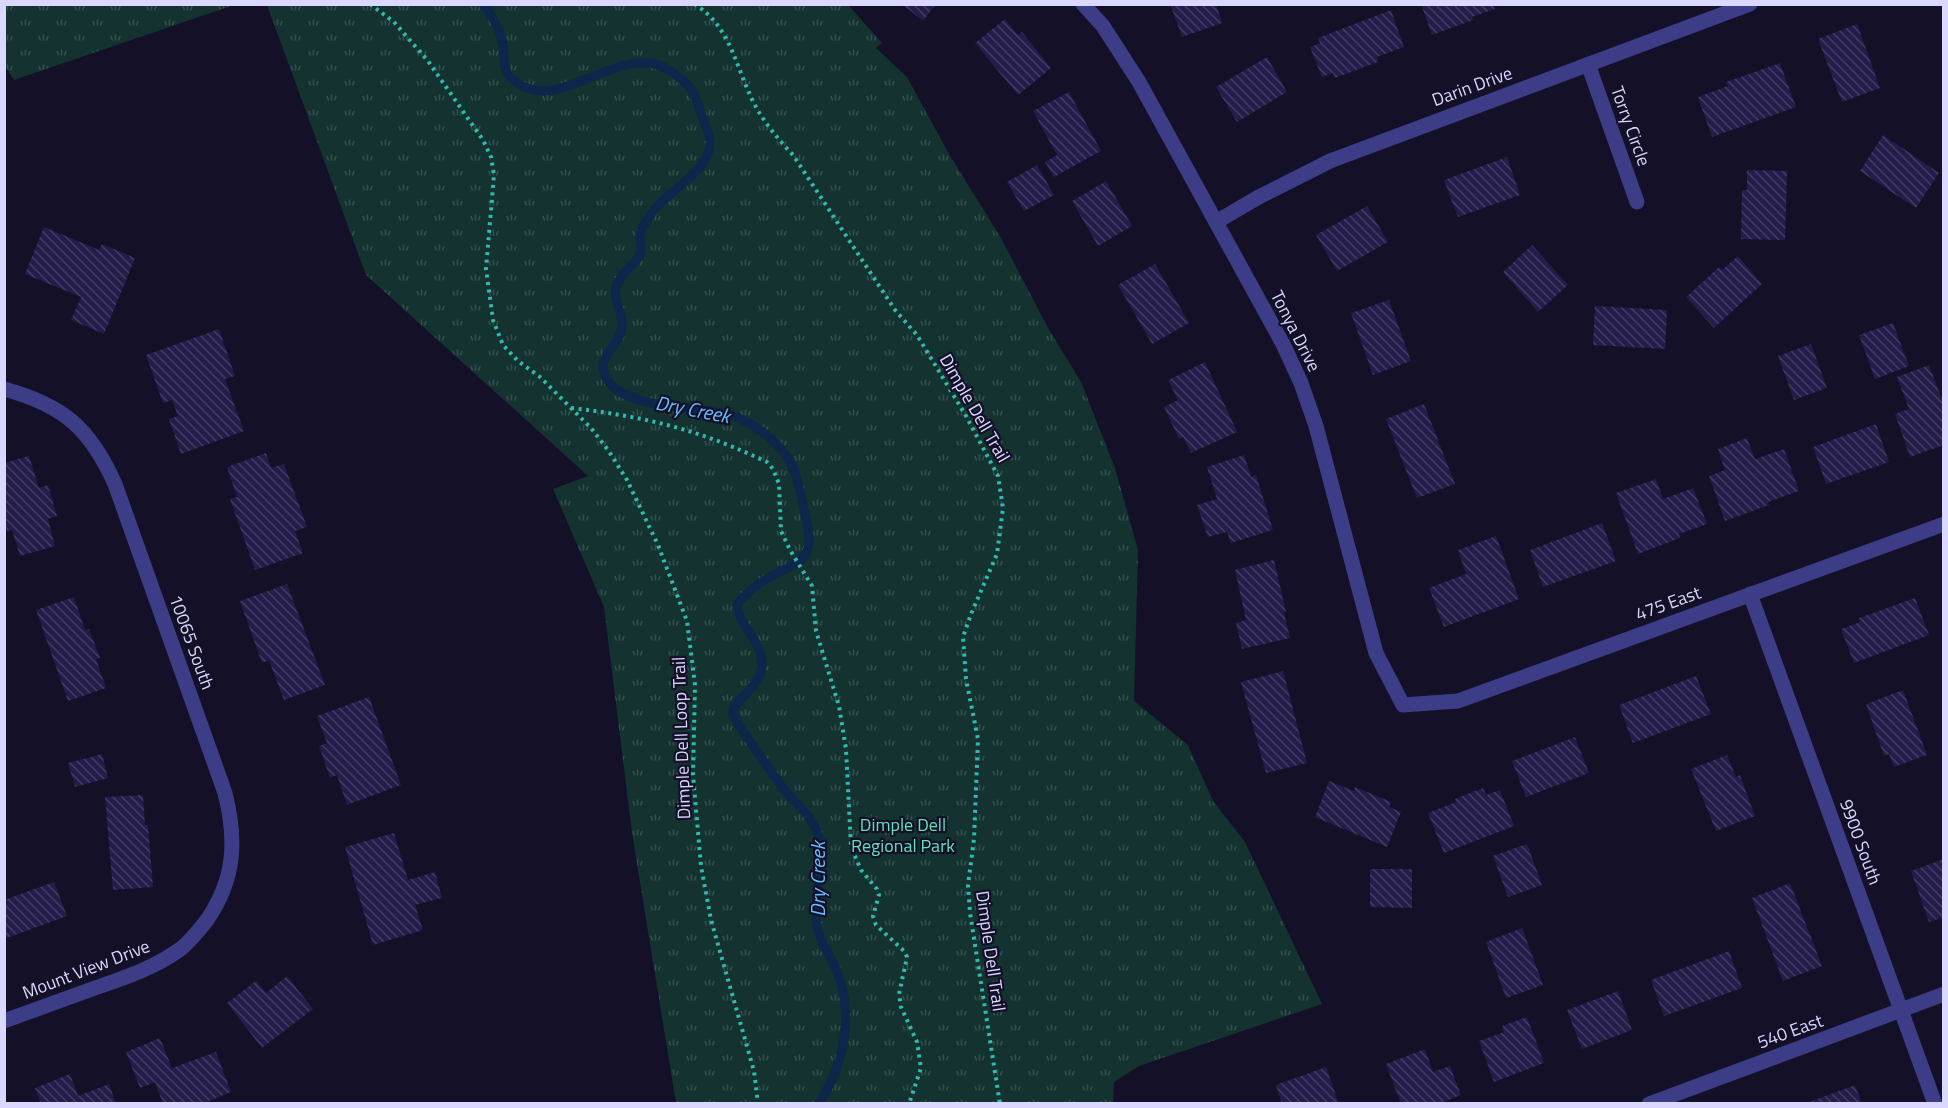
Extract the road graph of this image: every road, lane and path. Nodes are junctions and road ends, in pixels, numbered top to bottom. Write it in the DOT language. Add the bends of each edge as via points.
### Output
graph roads {
  1 [pos="370,4"];
  2 [pos="694,4"];
  3 [pos="1083,4"];
  4 [pos="1750,4"];
  5 [pos="1588,64"];
  6 [pos="1637,202"];
  7 [pos="1216,222"];
  8 [pos="4,390"];
  9 [pos="571,408"];
  10 [pos="1944,524"];
  11 [pos="1750,594"];
  12 [pos="1403,705"];
  13 [pos="180,950"];
  14 [pos="1944,994"];
  15 [pos="1901,1010"];
  16 [pos="4,1021"];
  17 [pos="758,1104"];
  18 [pos="909,1104"];
  19 [pos="1000,1104"];
  20 [pos="1649,1104"];
  21 [pos="1935,1104"];
  1 -- 9 [label="path, Dimple Dell Loop Trail" via="394,22 428,61 491,157 494,175 486,269 493,320 503,345"];
  2 -- 19 [label="path, Dimple Dell Trail" via="721,28 756,108 793,155 895,310 917,335 998,476 1003,508 996,554 963,637 966,679 978,739 969,903"];
  3 -- 7 [label="street, Tonya Drive" via="1103,26 1139,81"];
  4 -- 5 [label="street, Darin Drive"];
  5 -- 6 [label="street, Torry Circle"];
  5 -- 7 [label="street, Darin Drive" via="1330,161"];
  7 -- 12 [label="street, Tonya Drive" via="1301,383 1329,470 1376,654"];
  8 -- 13 [label="street, 10065 South" via="34,397 60,411 83,431 102,456 225,793 232,821 228,879 216,906"];
  9 -- 17 [label="path, Dimple Dell Loop Trail" via="591,428 627,480 658,545 687,621 695,685 693,775 701,866 711,920 754,1071"];
  9 -- 18 [label="path" via="689,429 767,462 773,469 779,484 781,531 812,586 816,631 839,706 846,749 851,847 879,895 873,916 876,925 907,957 899,994 917,1042 921,1068"];
  10 -- 11 [label="street, 475 East"];
  11 -- 12 [label="street, 475 East" via="1458,701"];
  11 -- 15 [label="street, 9900 South"];
  13 -- 16 [label="street, Mount View Drive" via="140,972"];
  14 -- 15 [label="street, 540 East"];
  15 -- 20 [label="street, 540 East"];
  15 -- 21 [label="street, 9900 South"];
}
